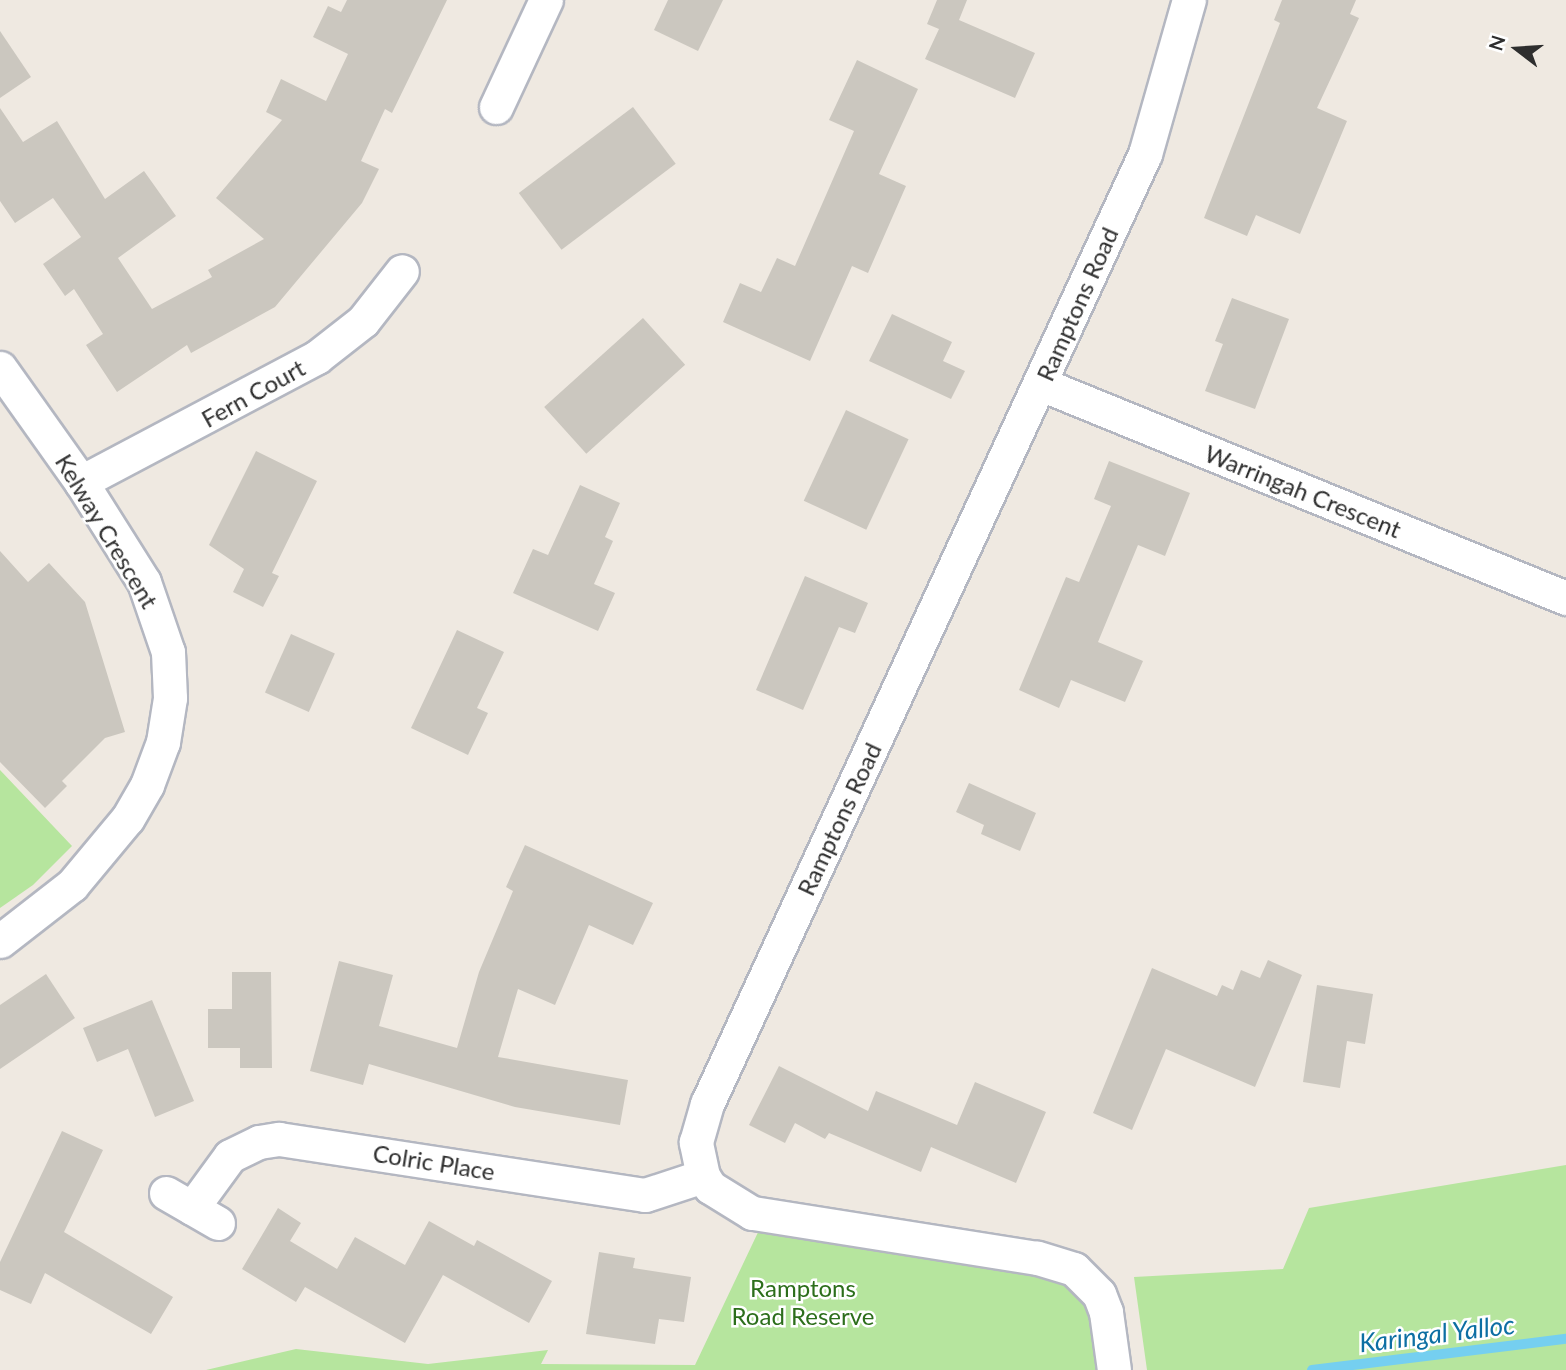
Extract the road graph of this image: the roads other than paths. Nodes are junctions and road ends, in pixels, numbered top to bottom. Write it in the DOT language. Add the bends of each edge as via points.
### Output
graph roads {
  1 [pos="545,0"];
  2 [pos="1189,0"];
  3 [pos="496,107"];
  4 [pos="402,271"];
  5 [pos="0,368"];
  6 [pos="1041,384"];
  7 [pos="81,482"];
  8 [pos="1566,598"];
  9 [pos="0,941"];
  10 [pos="703,1176"];
  11 [pos="192,1208"];
  12 [pos="1114,1370"];
  1 -- 3 [label="street"];
  2 -- 6 [label="street, Ramptons Road" via="1144,154"];
  4 -- 7 [label="street, Fern Court" via="363,321 317,358"];
  5 -- 7 [label="street, Kelway Crescent"];
  6 -- 8 [label="street, Warringah Crescent"];
  6 -- 10 [label="street, Ramptons Road" via="707,1104 696,1142"];
  7 -- 9 [label="street, Kelway Crescent" via="144,582 158,615 168,652 170,686 163,742 146,785 105,850 72,886"];
  10 -- 11 [label="street, Colric Place" via="645,1195 278,1139 259,1142 230,1156"];
  10 -- 12 [label="street" via="721,1197 752,1213 1037,1258 1074,1269 1098,1294 1106,1312"];
}
